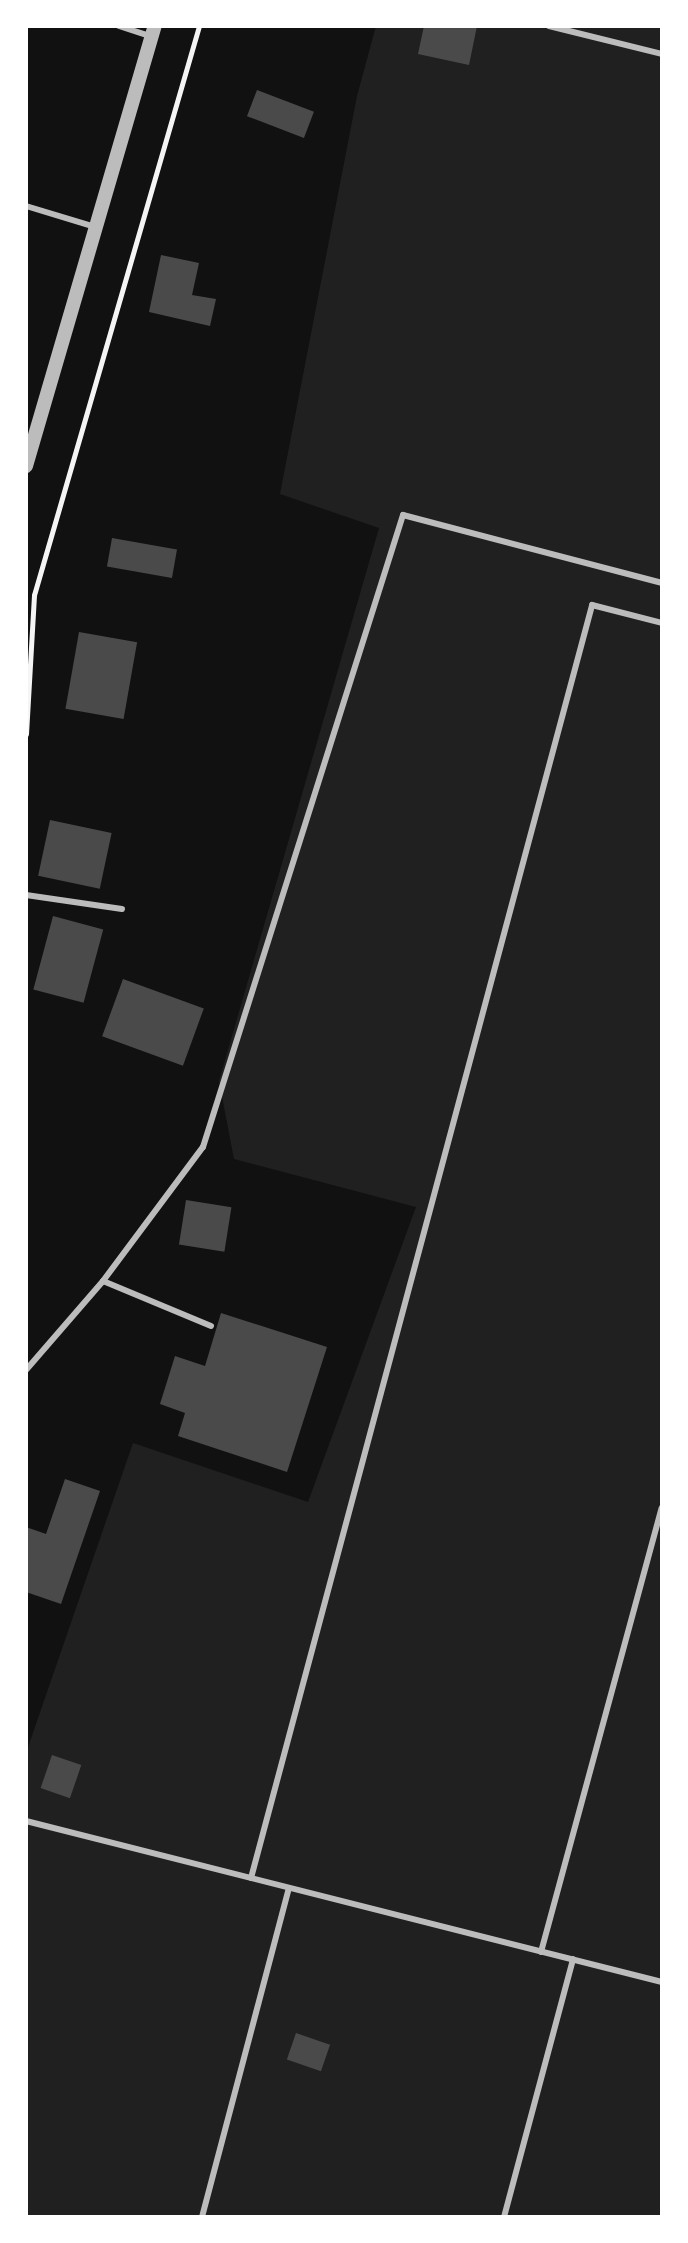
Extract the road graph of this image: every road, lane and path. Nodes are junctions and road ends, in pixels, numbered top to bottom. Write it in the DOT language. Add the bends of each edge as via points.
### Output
graph roads {
  1 [pos="119,26"];
  2 [pos="199,26"];
  3 [pos="549,26"];
  4 [pos="154,31"];
  5 [pos="662,54"];
  6 [pos="26,206"];
  7 [pos="95,227"];
  8 [pos="26,466"];
  9 [pos="662,583"];
  10 [pos="662,623"];
  11 [pos="26,734"];
  12 [pos="26,895"];
  13 [pos="122,909"];
  14 [pos="103,1281"];
  15 [pos="211,1326"];
  16 [pos="26,1370"];
  17 [pos="662,1508"];
  18 [pos="27,1824"];
  19 [pos="251,1878"];
  20 [pos="289,1888"];
  21 [pos="541,1952"];
  22 [pos="573,1959"];
  23 [pos="662,1982"];
  24 [pos="202,2217"];
  25 [pos="504,2217"];
  1 -- 4 [label="lane"];
  2 -- 11 [label="path" via="34,595"];
  3 -- 5 [label="lane"];
  4 -- 7 [label="street"];
  6 -- 7 [label="lane"];
  7 -- 8 [label="street"];
  9 -- 14 [label="lane" via="403,515 203,1147"];
  10 -- 19 [label="lane" via="592,605"];
  12 -- 13 [label="lane"];
  14 -- 15 [label="lane"];
  14 -- 16 [label="lane"];
  17 -- 21 [label="lane"];
  18 -- 19 [label="lane"];
  19 -- 20 [label="lane"];
  20 -- 21 [label="lane"];
  20 -- 24 [label="lane"];
  21 -- 22 [label="lane"];
  22 -- 23 [label="lane"];
  22 -- 25 [label="lane"];
}
